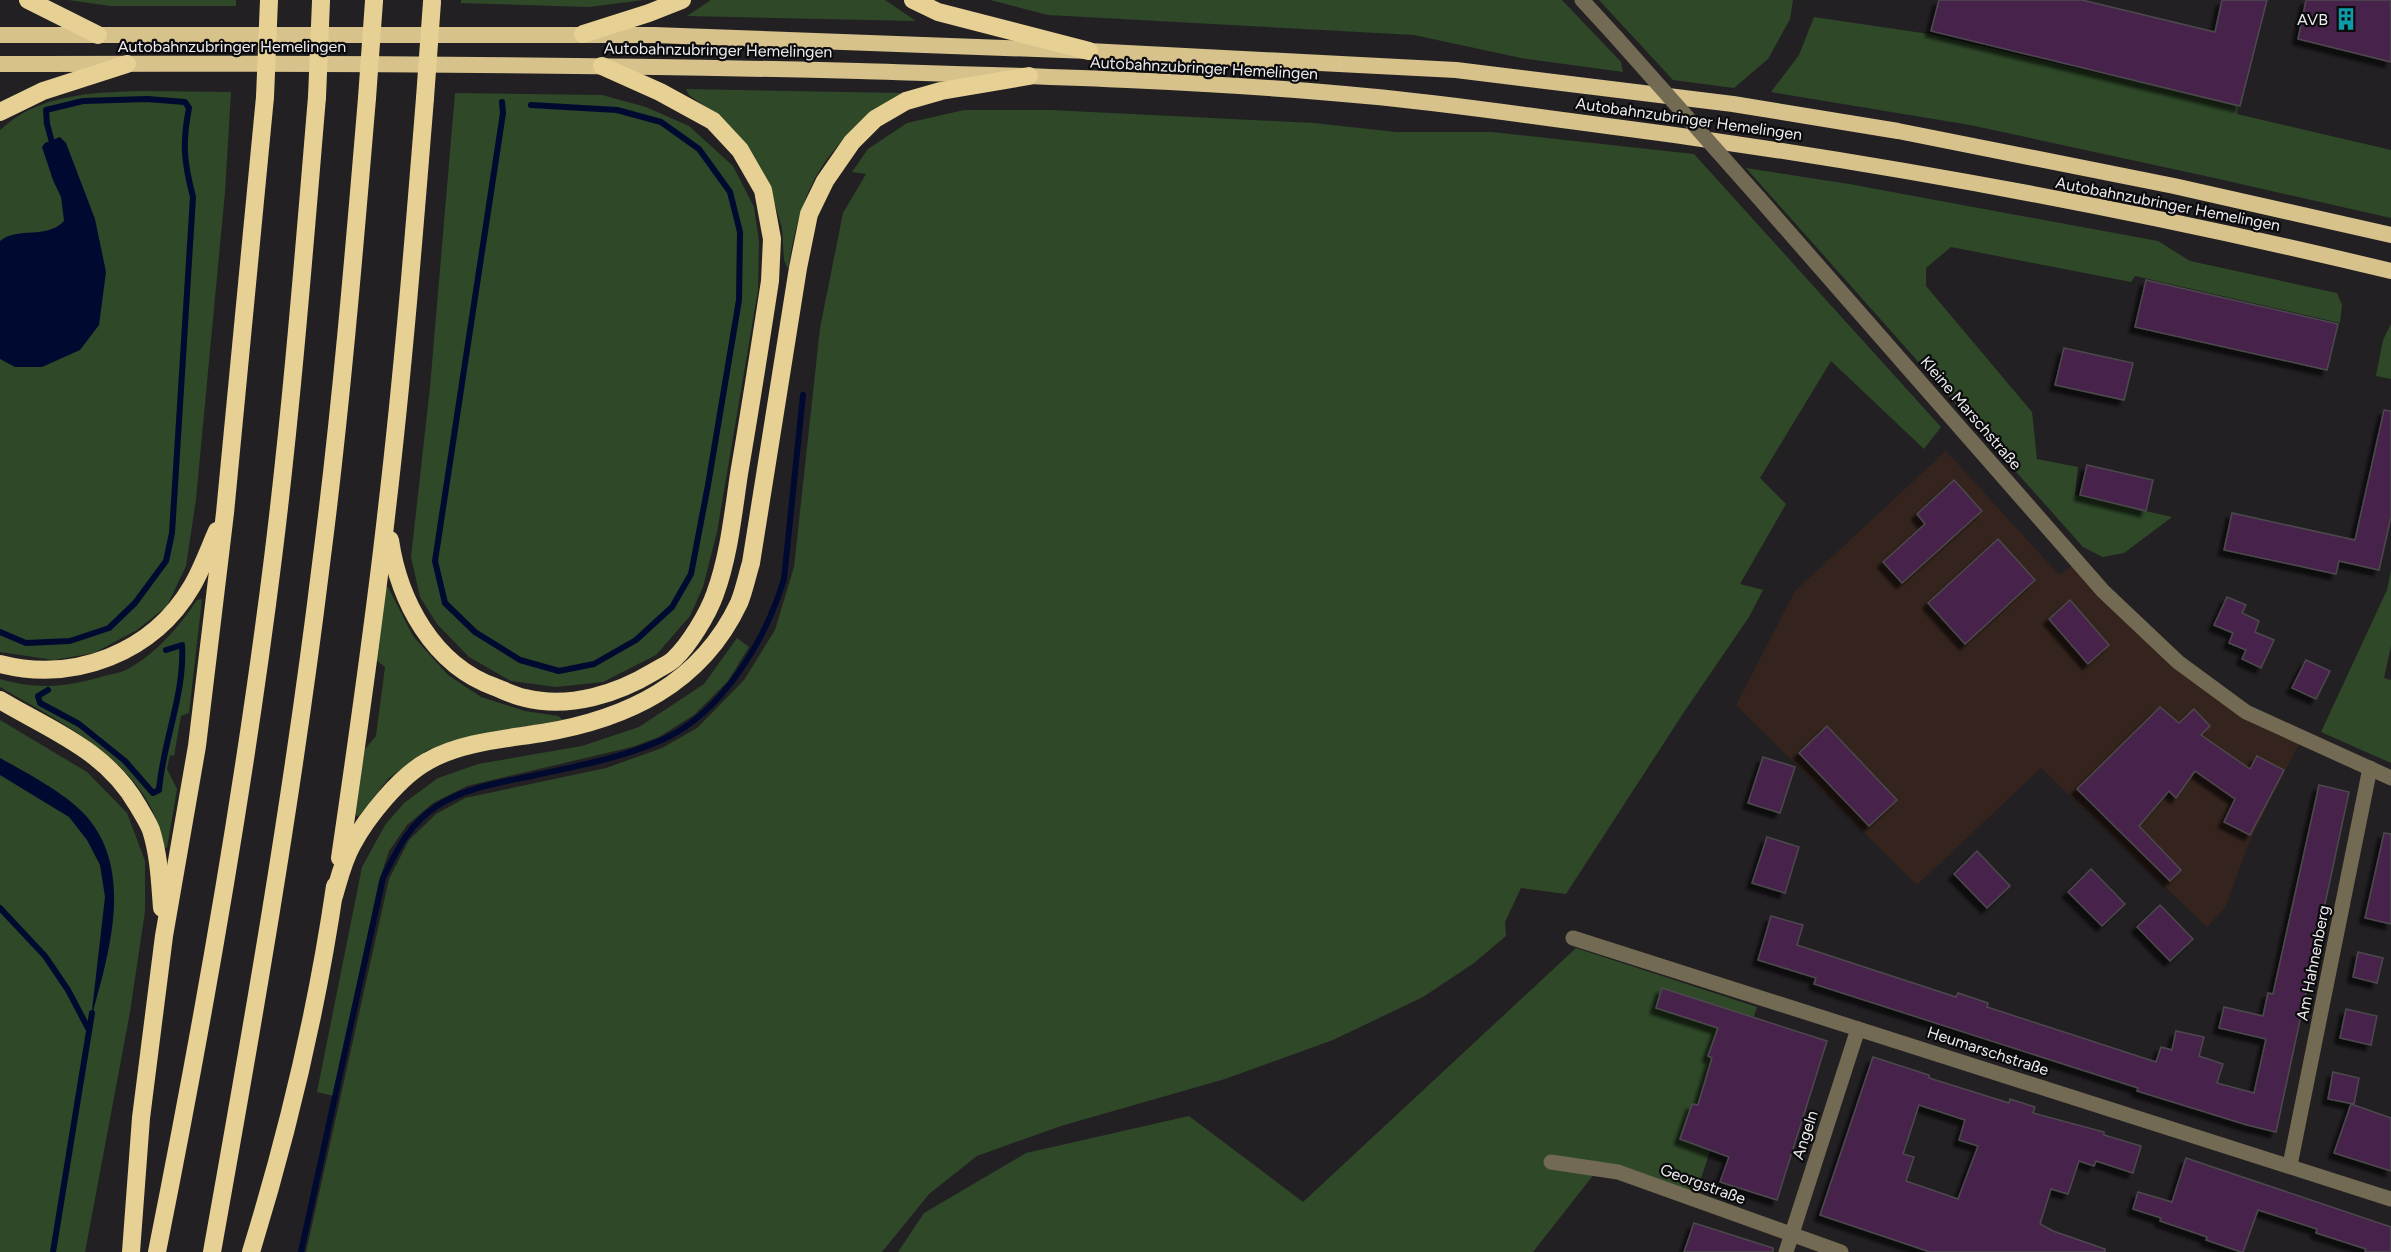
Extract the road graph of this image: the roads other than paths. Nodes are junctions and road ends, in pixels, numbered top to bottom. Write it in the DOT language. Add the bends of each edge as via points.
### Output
graph roads {
  1 [pos="28,0"];
  2 [pos="269,0"];
  3 [pos="321,0"];
  4 [pos="682,0"];
  5 [pos="913,0"];
  6 [pos="1582,0"];
  7 [pos="374,1"];
  8 [pos="432,1"];
  9 [pos="583,34"];
  10 [pos="0,35"];
  11 [pos="98,35"];
  12 [pos="1089,51"];
  13 [pos="0,64"];
  14 [pos="127,64"];
  15 [pos="602,66"];
  16 [pos="1029,76"];
  17 [pos="0,112"];
  18 [pos="2391,235"];
  19 [pos="2391,271"];
  20 [pos="387,508"];
  21 [pos="225,513"];
  22 [pos="0,664"];
  23 [pos="0,700"];
  24 [pos="2370,768"];
  25 [pos="2391,778"];
  26 [pos="334,896"];
  27 [pos="164,936"];
  28 [pos="1573,938"];
  29 [pos="1858,1029"];
  30 [pos="1551,1162"];
  31 [pos="2290,1166"];
  32 [pos="2391,1199"];
  33 [pos="1792,1236"];
  34 [pos="131,1252"];
  35 [pos="157,1252"];
  36 [pos="212,1252"];
  37 [pos="251,1252"];
  38 [pos="1786,1252"];
  39 [pos="1841,1252"];
  1 -- 11 [label="highway"];
  2 -- 21 [label="highway, bridge" via="265,97"];
  3 -- 35 [label="highway, bridge" via="300,310 273,558 235,824"];
  4 -- 9 [label="highway"];
  5 -- 12 [label="highway" via="938,12"];
  6 -- 24 [label="street, Kleine Marschstraße, bridge" via="2103,591 2190,673 2246,712"];
  7 -- 36 [label="highway, bridge" via="348,324 321,564 286,820"];
  8 -- 20 [label="highway, bridge" via="410,288"];
  9 -- 11 [label="highway, Autobahnzubringer Hemelingen"];
  9 -- 12 [label="highway, Autobahnzubringer Hemelingen"];
  10 -- 11 [label="highway, Autobahnzubringer Hemelingen"];
  12 -- 18 [label="highway, Autobahnzubringer Hemelingen" via="1456,70 1724,103 1898,131 2174,186"];
  13 -- 14 [label="highway, Autobahnzubringer Hemelingen"];
  14 -- 15 [label="highway, Autobahnzubringer Hemelingen"];
  14 -- 17 [label="highway" via="43,91"];
  15 -- 16 [label="highway, Autobahnzubringer Hemelingen"];
  15 -- 20 [label="highway" via="713,121 740,150 763,190 772,239 770,281 729,540 715,595 690,640 673,660 644,678 605,696 564,701 526,698 487,685 456,665 428,638 406,599 393,563"];
  16 -- 19 [label="highway, Autobahnzubringer Hemelingen" via="1367,96 1679,134 1875,165 2277,243"];
  16 -- 26 [label="highway" via="906,101 875,119 852,142 825,181 809,214 798,268 751,563 739,602 714,644 683,677 641,704 569,728 465,747 427,761 399,784 352,844"];
  20 -- 26 [label="highway"];
  21 -- 22 [label="highway" via="192,586 172,612 130,649 104,660 60,669 34,670"];
  21 -- 27 [label="highway" via="197,746"];
  23 -- 27 [label="highway" via="72,738 104,763 130,793 150,828 156,850"];
  24 -- 25 [label="street, Kleine Marschstraße"];
  24 -- 31 [label="street, Am Hahnenberg"];
  26 -- 37 [label="highway" via="297,1088"];
  27 -- 34 [label="highway" via="141,1118"];
  28 -- 29 [label="street, Heumarschstraße"];
  29 -- 31 [label="street, Heumarschstraße"];
  29 -- 33 [label="street, Angeln"];
  30 -- 33 [label="street, Georgstraße" via="1618,1172"];
  31 -- 32 [label="street, Heumarschstraße"];
  33 -- 38 [label="street, Angeln"];
  33 -- 39 [label="street, Georgstraße"];
}
